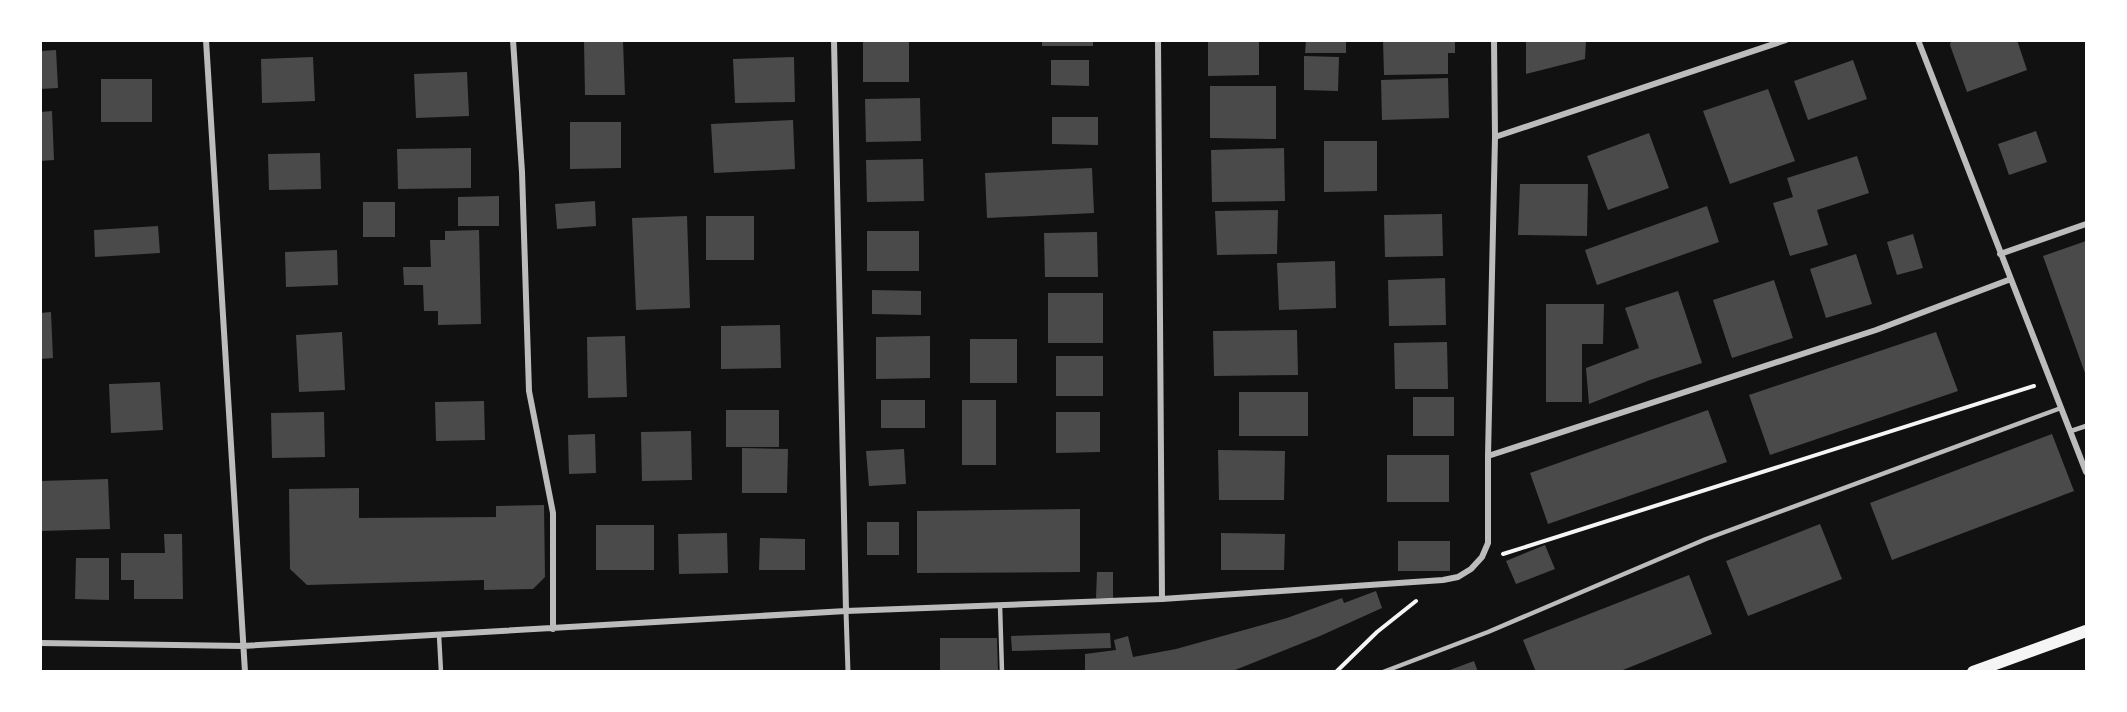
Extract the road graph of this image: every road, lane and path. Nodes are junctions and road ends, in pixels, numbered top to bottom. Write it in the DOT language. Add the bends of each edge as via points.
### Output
graph roads {
  1 [pos="206,40"];
  2 [pos="513,40"];
  3 [pos="834,40"];
  4 [pos="1158,40"];
  5 [pos="1494,40"];
  6 [pos="1786,40"];
  7 [pos="1918,40"];
  8 [pos="1495,137"];
  9 [pos="2086,224"];
  10 [pos="2000,254"];
  11 [pos="2011,279"];
  12 [pos="2051,380"];
  13 [pos="2061,408"];
  14 [pos="2086,426"];
  15 [pos="2071,431"];
  16 [pos="1488,456"];
  17 [pos="2086,472"];
  18 [pos="1477,563"];
  19 [pos="1443,580"];
  20 [pos="1162,599"];
  21 [pos="1000,605"];
  22 [pos="846,611"];
  23 [pos="553,629"];
  24 [pos="2086,631"];
  25 [pos="439,635"];
  26 [pos="40,643"];
  27 [pos="243,646"];
  28 [pos="244,672"];
  29 [pos="441,672"];
  30 [pos="848,672"];
  31 [pos="1002,672"];
  32 [pos="1336,672"];
  33 [pos="1383,672"];
  34 [pos="1973,672"];
  1 -- 27 [label="street"];
  2 -- 23 [label="street" via="529,392 553,513"];
  3 -- 22 [label="street"];
  4 -- 20 [label="street"];
  5 -- 8 [label="street"];
  6 -- 8 [label="street"];
  7 -- 10 [label="street"];
  8 -- 16 [label="street"];
  9 -- 10 [label="street"];
  10 -- 11 [label="street"];
  11 -- 12 [label="street"];
  11 -- 16 [label="street" via="1876,330"];
  12 -- 13 [label="street"];
  12 -- 18 [label="path"];
  13 -- 15 [label="street"];
  13 -- 33 [label="lane" via="1706,539"];
  14 -- 15 [label="lane"];
  15 -- 17 [label="street"];
  16 -- 18 [label="street" via="1488,543"];
  18 -- 19 [label="street" via="1458,577"];
  19 -- 20 [label="street"];
  19 -- 32 [label="path" via="1377,632"];
  20 -- 21 [label="street"];
  21 -- 22 [label="street"];
  21 -- 31 [label="lane"];
  22 -- 23 [label="street"];
  22 -- 30 [label="street"];
  23 -- 25 [label="street"];
  24 -- 34 [label="main road"];
  25 -- 27 [label="street"];
  25 -- 29 [label="lane"];
  26 -- 27 [label="street"];
  27 -- 28 [label="street"];
}
